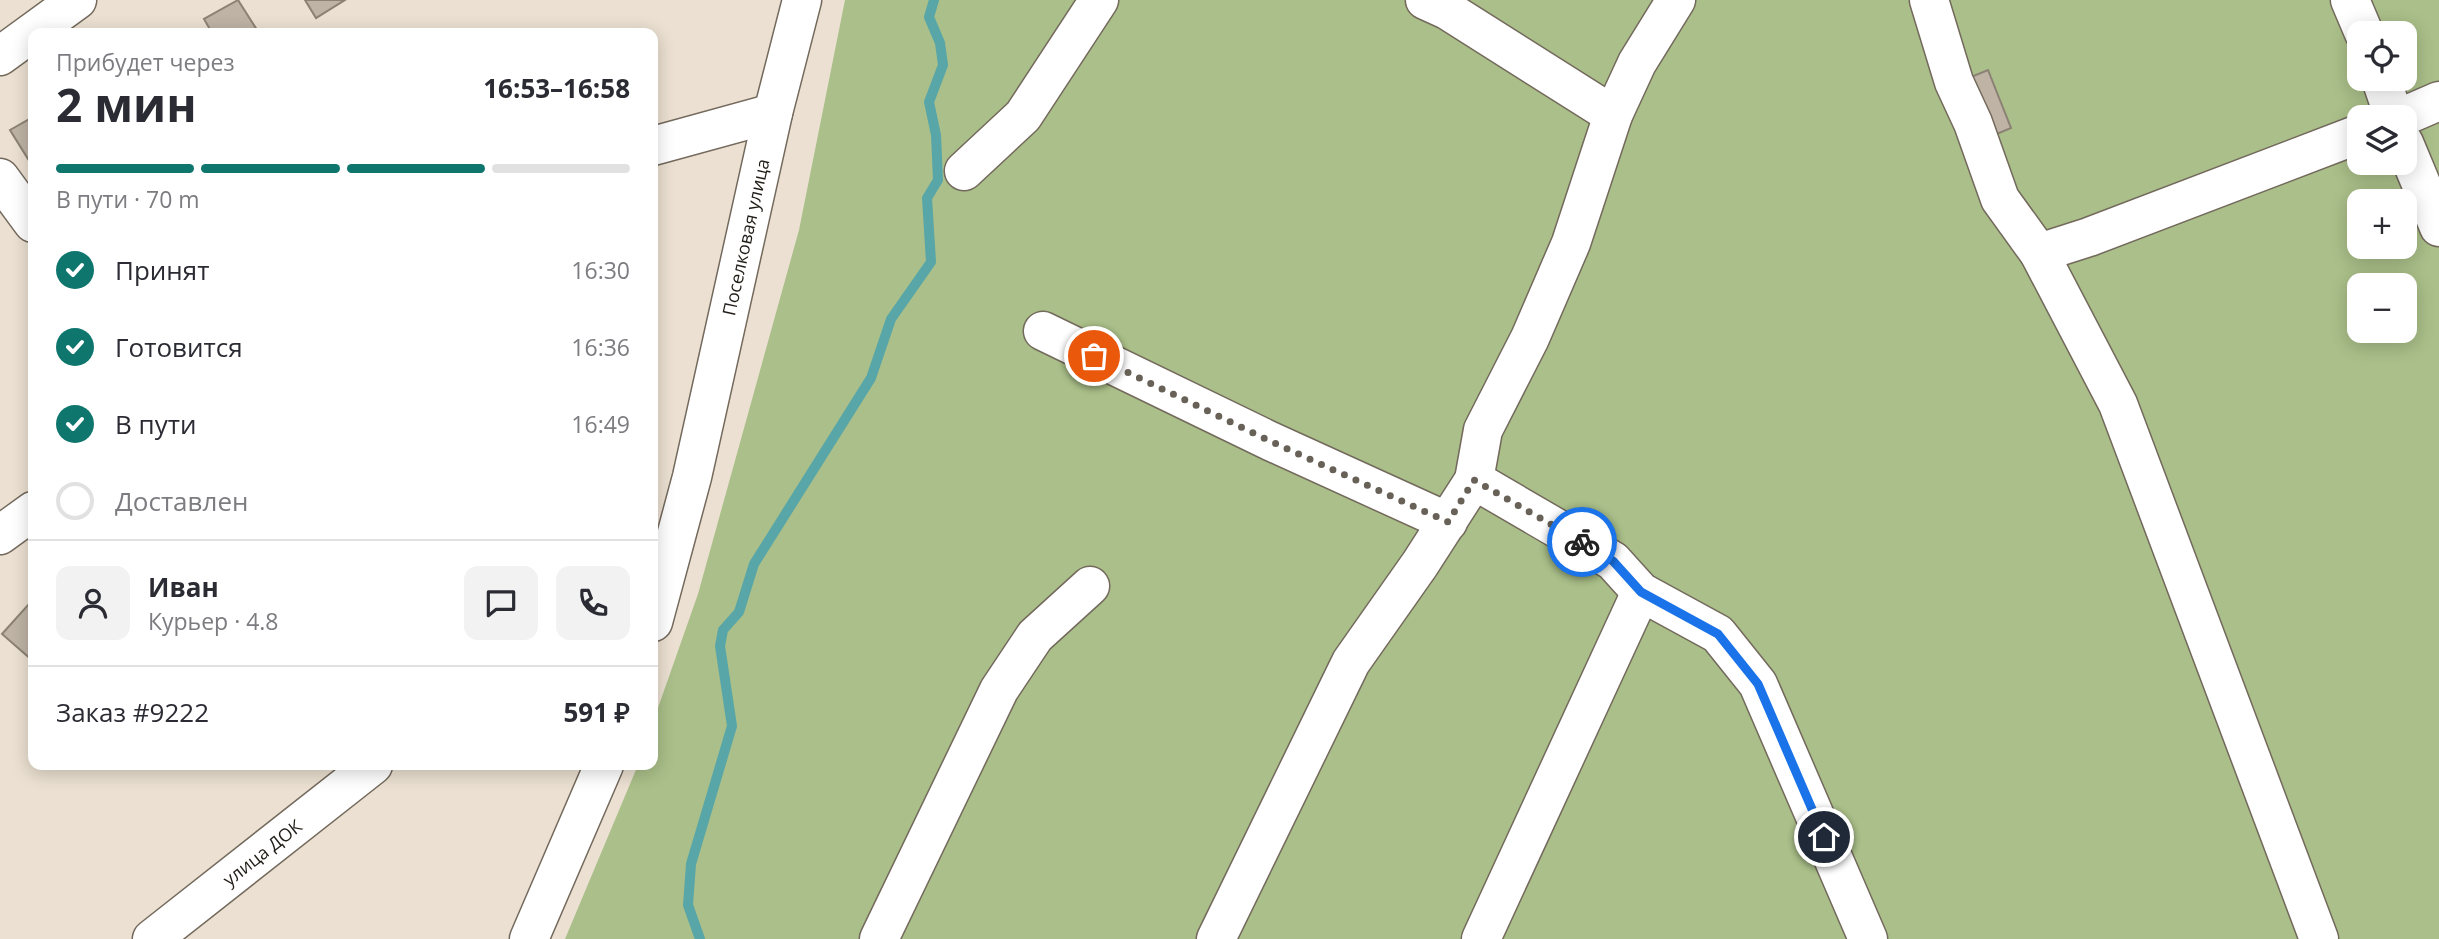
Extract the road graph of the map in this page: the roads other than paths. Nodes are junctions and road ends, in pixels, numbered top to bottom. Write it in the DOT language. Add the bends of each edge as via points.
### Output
graph roads {
  1 [pos="78,0"];
  2 [pos="802,0"];
  3 [pos="1100,0"];
  4 [pos="1425,0"];
  5 [pos="1676,0"];
  6 [pos="1929,0"];
  7 [pos="2350,0"];
  8 [pos="2359,21"];
  9 [pos="39,28"];
  10 [pos="28,36"];
  11 [pos="0,56"];
  12 [pos="2439,101"];
  13 [pos="2417,111"];
  14 [pos="773,113"];
  15 [pos="1613,115"];
  16 [pos="2347,139"];
  17 [pos="658,145"];
  18 [pos="964,172"];
  19 [pos="2417,174"];
  20 [pos="0,178"];
  21 [pos="28,216"];
  22 [pos="2439,227"];
  23 [pos="2039,253"];
  24 [pos="1043,331"];
  25 [pos="692,477"];
  26 [pos="1474,480"];
  27 [pos="658,514"];
  28 [pos="28,515"];
  29 [pos="1448,522"];
  30 [pos="0,535"];
  31 [pos="1090,586"];
  32 [pos="1641,592"];
  33 [pos="658,603"];
  34 [pos="367,770"];
  35 [pos="602,770"];
  36 [pos="152,939"];
  37 [pos="529,939"];
  38 [pos="879,939"];
  39 [pos="1216,939"];
  40 [pos="1481,939"];
  41 [pos="1868,939"];
  42 [pos="2319,939"];
  1 -- 9 [label="street"];
  2 -- 14 [label="street, Поселковая улица"];
  3 -- 18 [label="street" via="1024,116"];
  4 -- 15 [label="street"];
  5 -- 15 [label="street" via="1637,63"];
  6 -- 23 [label="street" via="1954,82 2000,199"];
  7 -- 8 [label="street"];
  10 -- 11 [label="street"];
  12 -- 13 [label="street"];
  14 -- 17 [label="street"];
  14 -- 25 [label="street, Поселковая улица"];
  15 -- 26 [label="street" via="1571,243 1483,430"];
  16 -- 23 [label="street"];
  19 -- 22 [label="street"];
  20 -- 21 [label="street"];
  23 -- 42 [label="street" via="2118,404"];
  24 -- 29 [label="street"];
  25 -- 27 [label="street"];
  25 -- 33 [label="street"];
  26 -- 29 [label="street"];
  26 -- 32 [label="street" via="1613,561"];
  28 -- 30 [label="street"];
  29 -- 39 [label="street" via="1351,662"];
  31 -- 38 [label="street" via="1035,636 999,690"];
  32 -- 40 [label="street"];
  32 -- 41 [label="street" via="1718,634 1758,684"];
  34 -- 36 [label="street, улица ДОК"];
  35 -- 37 [label="street"];
}
